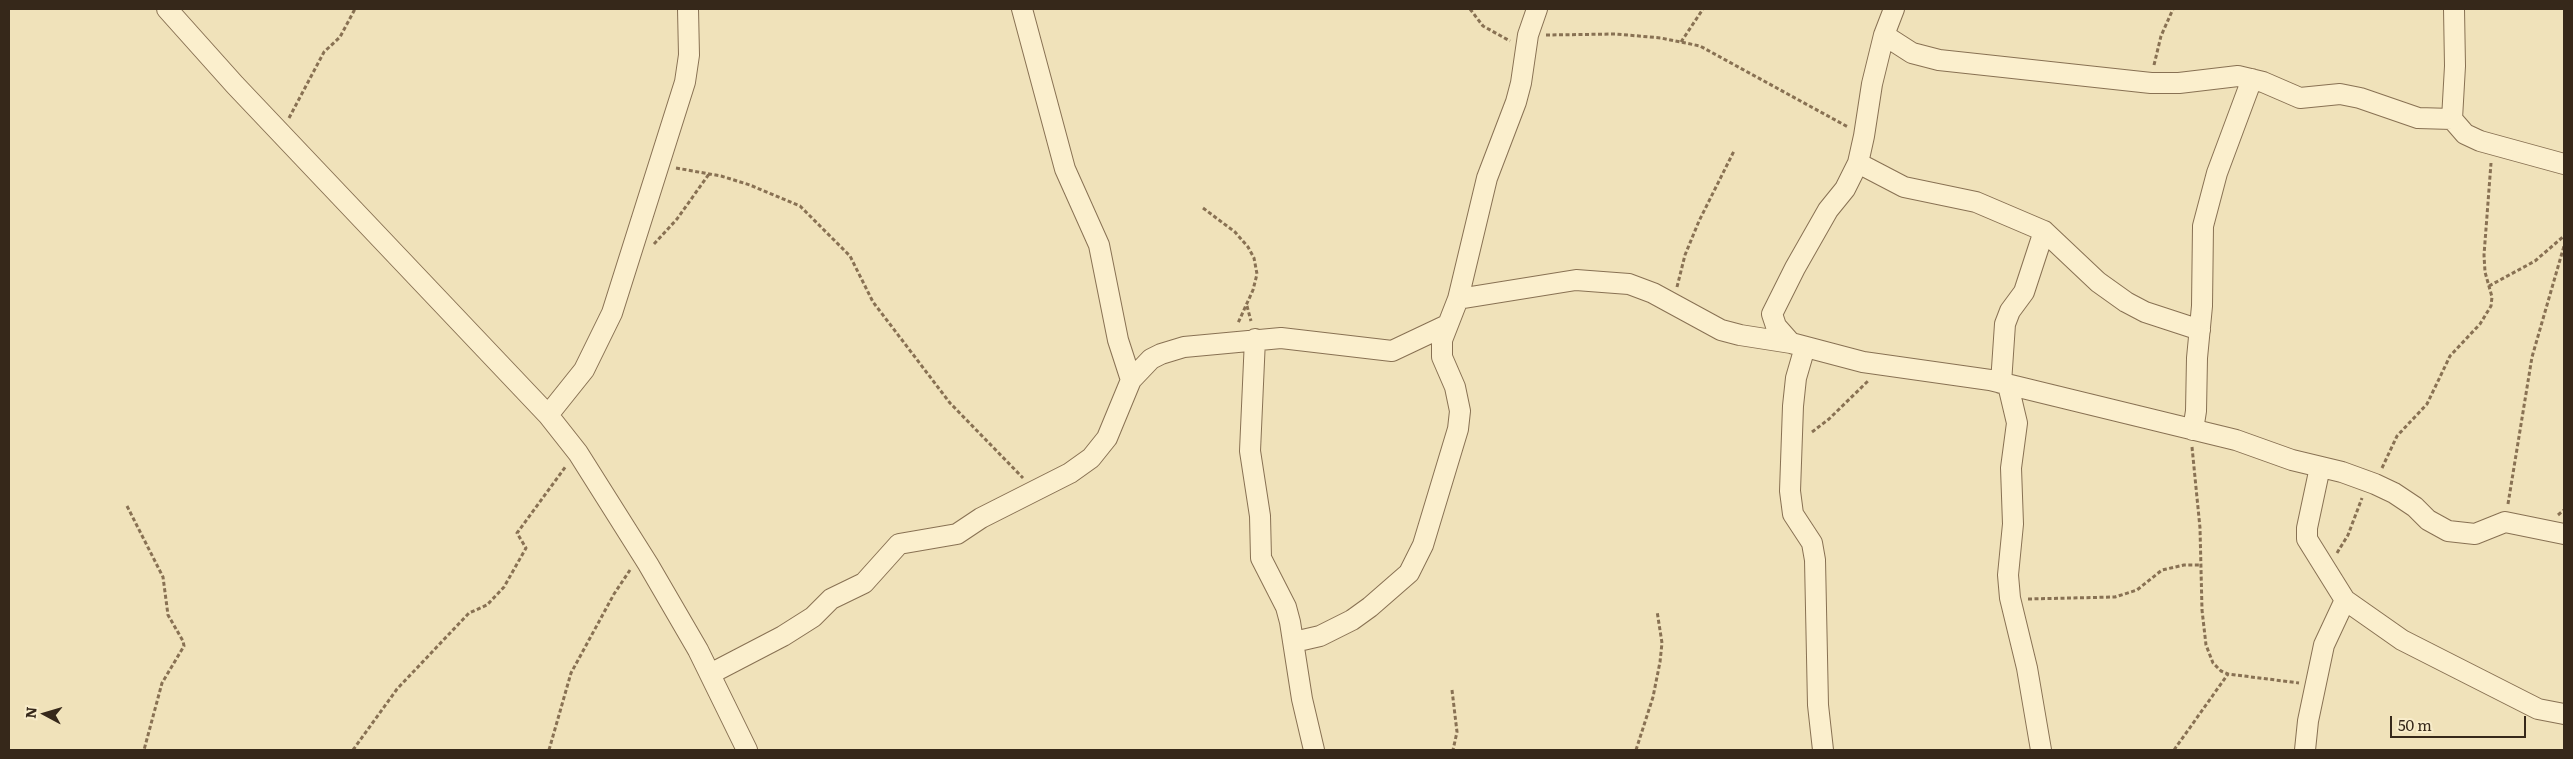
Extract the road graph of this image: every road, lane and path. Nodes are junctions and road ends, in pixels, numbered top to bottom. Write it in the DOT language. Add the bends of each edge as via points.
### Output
graph roads {
  1 [pos="167,9"];
  2 [pos="356,9"];
  3 [pos="688,9"];
  4 [pos="1022,9"];
  5 [pos="1470,9"];
  6 [pos="1537,9"];
  7 [pos="1703,9"];
  8 [pos="1894,9"];
  9 [pos="2174,9"];
  10 [pos="2454,9"];
  11 [pos="1884,35"];
  12 [pos="1527,42"];
  13 [pos="1681,42"];
  14 [pos="2252,79"];
  15 [pos="2151,83"];
  16 [pos="2452,120"];
  17 [pos="281,134"];
  18 [pos="1864,136"];
  19 [pos="2493,144"];
  20 [pos="1734,151"];
  21 [pos="1858,163"];
  22 [pos="658,164"];
  23 [pos="2564,164"];
  24 [pos="709,174"];
  25 [pos="1203,208"];
  26 [pos="2044,231"];
  27 [pos="2564,236"];
  28 [pos="2564,246"];
  29 [pos="648,250"];
  30 [pos="2490,286"];
  31 [pos="1458,299"];
  32 [pos="1674,304"];
  33 [pos="1446,325"];
  34 [pos="2200,330"];
  35 [pos="1255,339"];
  36 [pos="1229,342"];
  37 [pos="1798,345"];
  38 [pos="1885,365"];
  39 [pos="1130,380"];
  40 [pos="2004,384"];
  41 [pos="548,415"];
  42 [pos="2193,430"];
  43 [pos="1791,446"];
  44 [pos="578,453"];
  45 [pos="2320,467"];
  46 [pos="2372,483"];
  47 [pos="1036,492"];
  48 [pos="127,506"];
  49 [pos="2505,522"];
  50 [pos="2564,534"];
  51 [pos="642,554"];
  52 [pos="2324,564"];
  53 [pos="2202,565"];
  54 [pos="2010,598"];
  55 [pos="2345,600"];
  56 [pos="1657,611"];
  57 [pos="1294,642"];
  58 [pos="710,674"];
  59 [pos="2228,674"];
  60 [pos="2314,685"];
  61 [pos="1452,690"];
  62 [pos="2564,714"];
  63 [pos="144,750"];
  64 [pos="354,750"];
  65 [pos="549,750"];
  66 [pos="747,750"];
  67 [pos="1314,750"];
  68 [pos="1453,750"];
  69 [pos="1636,750"];
  70 [pos="1823,750"];
  71 [pos="2041,750"];
  72 [pos="2174,750"];
  73 [pos="2305,750"];
  1 -- 17 [label="street"];
  2 -- 17 [label="path" via="340,37 324,52"];
  3 -- 22 [label="street" via="689,55 685,82"];
  4 -- 39 [label="street" via="1065,169 1099,245 1118,340"];
  5 -- 12 [label="path" via="1490,31"];
  6 -- 12 [label="street"];
  7 -- 13 [label="path"];
  8 -- 11 [label="street"];
  9 -- 15 [label="path" via="2161,36"];
  10 -- 16 [label="street"];
  11 -- 15 [label="street" via="1912,53 1939,60"];
  11 -- 18 [label="street"];
  12 -- 13 [label="path" via="1616,34"];
  12 -- 31 [label="street" via="1516,102 1487,178"];
  13 -- 18 [label="path" via="1708,50"];
  14 -- 15 [label="street" via="2238,76"];
  14 -- 16 [label="street" via="2300,98 2340,94 2418,118"];
  14 -- 34 [label="street" via="2217,173 2203,226"];
  16 -- 19 [label="street" via="2465,134"];
  17 -- 41 [label="street"];
  18 -- 21 [label="street"];
  19 -- 23 [label="street"];
  19 -- 30 [label="path" via="2484,255"];
  20 -- 32 [label="path" via="1685,255"];
  21 -- 26 [label="street" via="1904,187 1976,202"];
  21 -- 37 [label="street" via="1845,189 1828,210 1772,314 1776,326"];
  22 -- 24 [label="path"];
  22 -- 41 [label="street" via="612,313 584,370"];
  24 -- 29 [label="path" via="673,224"];
  24 -- 47 [label="path" via="750,184 800,206 850,256 873,302 950,403"];
  25 -- 36 [label="path" via="1235,232 1254,258 1257,274 1253,290"];
  26 -- 34 [label="street" via="2098,282 2126,302 2145,312"];
  26 -- 40 [label="street" via="2024,292 2005,324"];
  27 -- 30 [label="path" via="2535,261"];
  28 -- 49 [label="path" via="2532,357"];
  30 -- 46 [label="path" via="2492,297 2488,313 2448,360 2427,404 2397,436"];
  31 -- 32 [label="street" via="1576,280 1595,280 1629,284"];
  31 -- 33 [label="street"];
  32 -- 37 [label="street" via="1721,330"];
  33 -- 35 [label="street" via="1392,351 1304,340"];
  33 -- 57 [label="street" via="1440,348 1458,399 1458,429 1423,545 1408,573 1370,607 1320,636"];
  34 -- 42 [label="street"];
  35 -- 36 [label="street"];
  35 -- 57 [label="street" via="1250,451 1260,516 1261,558 1286,607"];
  36 -- 39 [label="street" via="1184,347 1161,354 1151,359"];
  37 -- 38 [label="street"];
  37 -- 43 [label="street"];
  38 -- 40 [label="street"];
  38 -- 43 [label="path" via="1829,420"];
  39 -- 47 [label="street" via="1107,438 1091,458"];
  40 -- 42 [label="street"];
  40 -- 54 [label="street" via="2017,423 2011,468"];
  41 -- 44 [label="street"];
  42 -- 45 [label="street"];
  42 -- 53 [label="path" via="2192,455"];
  43 -- 70 [label="street" via="1793,514 1812,543 1815,560 1818,706"];
  44 -- 51 [label="street"];
  44 -- 64 [label="path" via="559,473 517,533 526,548 504,587 487,605 469,613 397,689"];
  45 -- 46 [label="street"];
  45 -- 52 [label="street" via="2307,538"];
  46 -- 49 [label="street" via="2415,507 2428,520 2448,531 2475,534"];
  46 -- 52 [label="path" via="2340,550"];
  47 -- 58 [label="street" via="981,518 957,534 899,544 864,583 830,599 813,617 783,636"];
  48 -- 63 [label="path" via="162,578 168,615 184,646 162,683"];
  49 -- 50 [label="street"];
  51 -- 58 [label="street"];
  51 -- 65 [label="path" via="614,594 571,673"];
  52 -- 55 [label="street"];
  53 -- 54 [label="path" via="2162,570 2137,590 2115,597"];
  53 -- 59 [label="path" via="2206,645 2213,663"];
  54 -- 71 [label="street" via="2027,668"];
  55 -- 60 [label="street" via="2324,645"];
  55 -- 62 [label="street" via="2402,640 2538,709"];
  56 -- 69 [label="path" via="1662,642 1660,662"];
  57 -- 67 [label="street" via="1302,699"];
  58 -- 66 [label="street"];
  59 -- 60 [label="path"];
  59 -- 72 [label="path"];
  60 -- 73 [label="street"];
  61 -- 68 [label="path" via="1457,732"];
}
